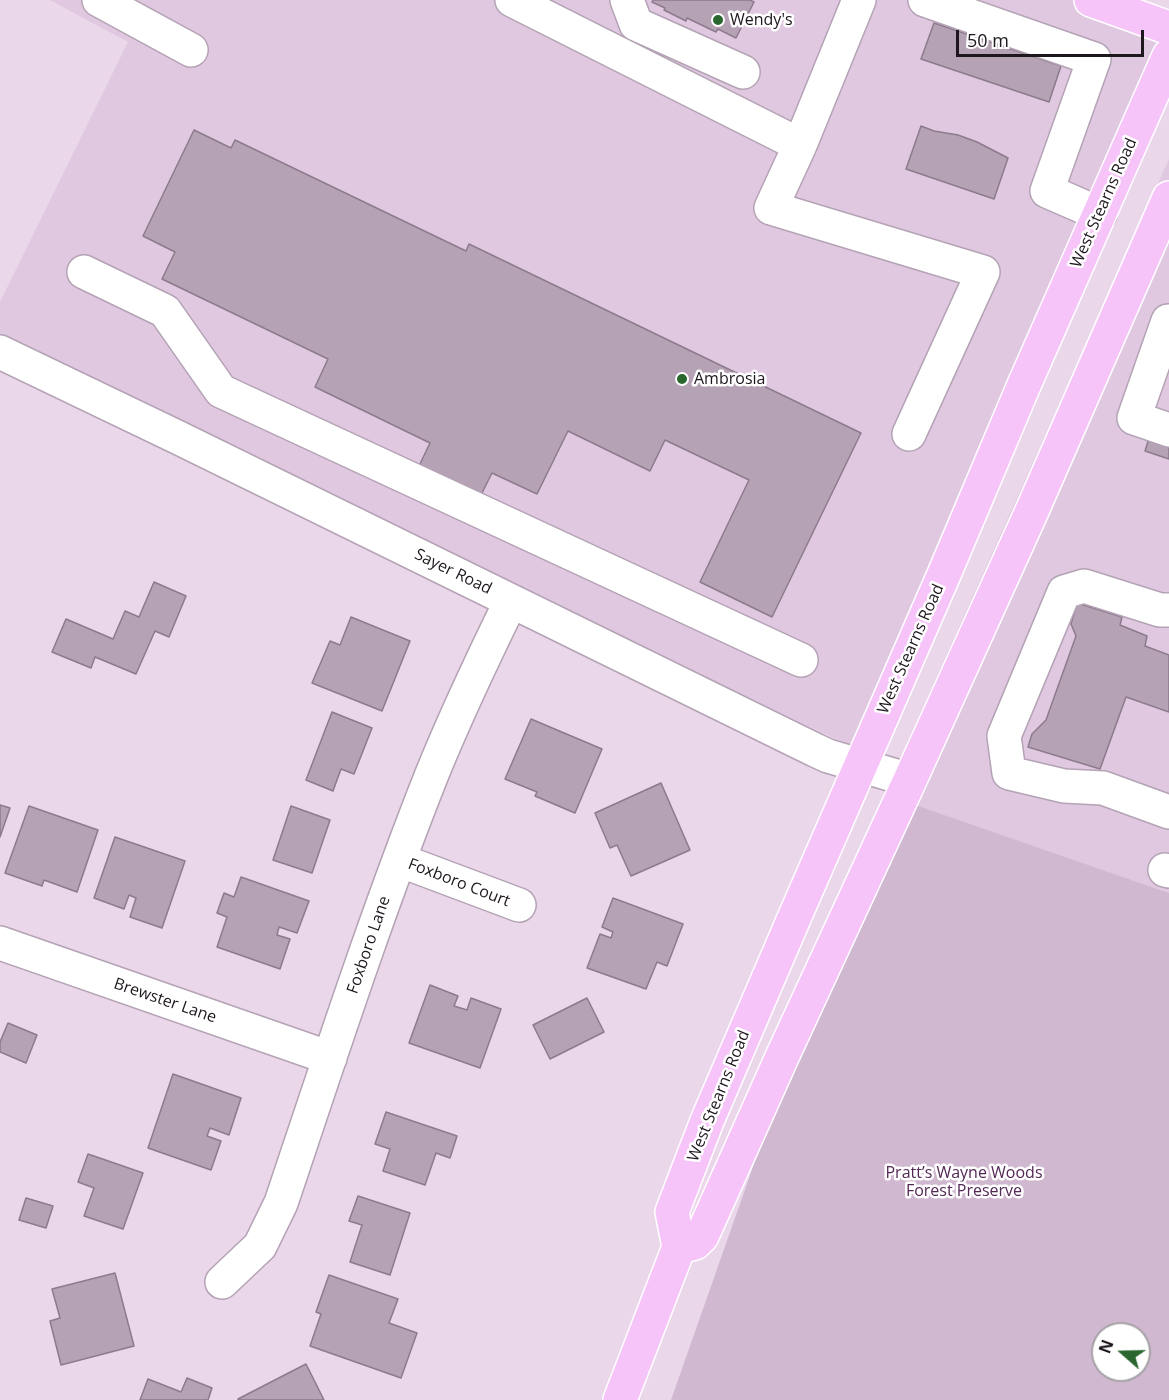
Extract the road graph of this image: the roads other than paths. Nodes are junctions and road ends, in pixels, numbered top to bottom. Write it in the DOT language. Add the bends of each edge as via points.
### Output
graph roads {
  1 [pos="99,0"];
  2 [pos="512,0"];
  3 [pos="627,0"];
  4 [pos="859,0"];
  5 [pos="925,0"];
  6 [pos="1091,0"];
  7 [pos="137,9"];
  8 [pos="1169,28"];
  9 [pos="190,50"];
  10 [pos="1169,56"];
  11 [pos="743,72"];
  12 [pos="800,145"];
  13 [pos="1169,198"];
  14 [pos="1100,214"];
  15 [pos="84,272"];
  16 [pos="1169,321"];
  17 [pos="0,352"];
  18 [pos="1169,430"];
  19 [pos="909,434"];
  20 [pos="511,601"];
  21 [pos="1169,610"];
  22 [pos="801,660"];
  23 [pos="861,765"];
  24 [pos="910,780"];
  25 [pos="1169,812"];
  26 [pos="399,860"];
  27 [pos="519,905"];
  28 [pos="0,943"];
  29 [pos="330,1058"];
  30 [pos="679,1247"];
  31 [pos="222,1282"];
  32 [pos="620,1400"];
  1 -- 7 [label="street"];
  2 -- 12 [label="street"];
  3 -- 11 [label="street" via="636,24"];
  4 -- 12 [label="street"];
  5 -- 14 [label="street" via="1094,59 1047,191"];
  6 -- 8 [label="main road"];
  7 -- 9 [label="street"];
  10 -- 14 [label="main road, West Stearns Road"];
  12 -- 19 [label="street" via="771,208 983,272"];
  13 -- 24 [label="main road"];
  14 -- 23 [label="main road, West Stearns Road"];
  15 -- 22 [label="street" via="165,311 221,391"];
  16 -- 18 [label="street" via="1134,418"];
  17 -- 20 [label="street, Sayer Road"];
  20 -- 23 [label="street, Sayer Road" via="815,750"];
  20 -- 26 [label="street, Foxboro Lane" via="451,729"];
  21 -- 25 [label="street" via="1084,586 1064,592 1004,736 1009,773 1064,786 1103,788"];
  23 -- 24 [label="street, Sayer Road"];
  23 -- 30 [label="main road, West Stearns Road" via="707,1121 672,1212"];
  24 -- 30 [label="main road" via="702,1236"];
  26 -- 27 [label="street, Foxboro Court"];
  26 -- 29 [label="street, Foxboro Lane"];
  28 -- 29 [label="street, Brewster Lane"];
  29 -- 31 [label="street, Foxboro Lane" via="281,1203 260,1246"];
  30 -- 32 [label="main road"];
}
